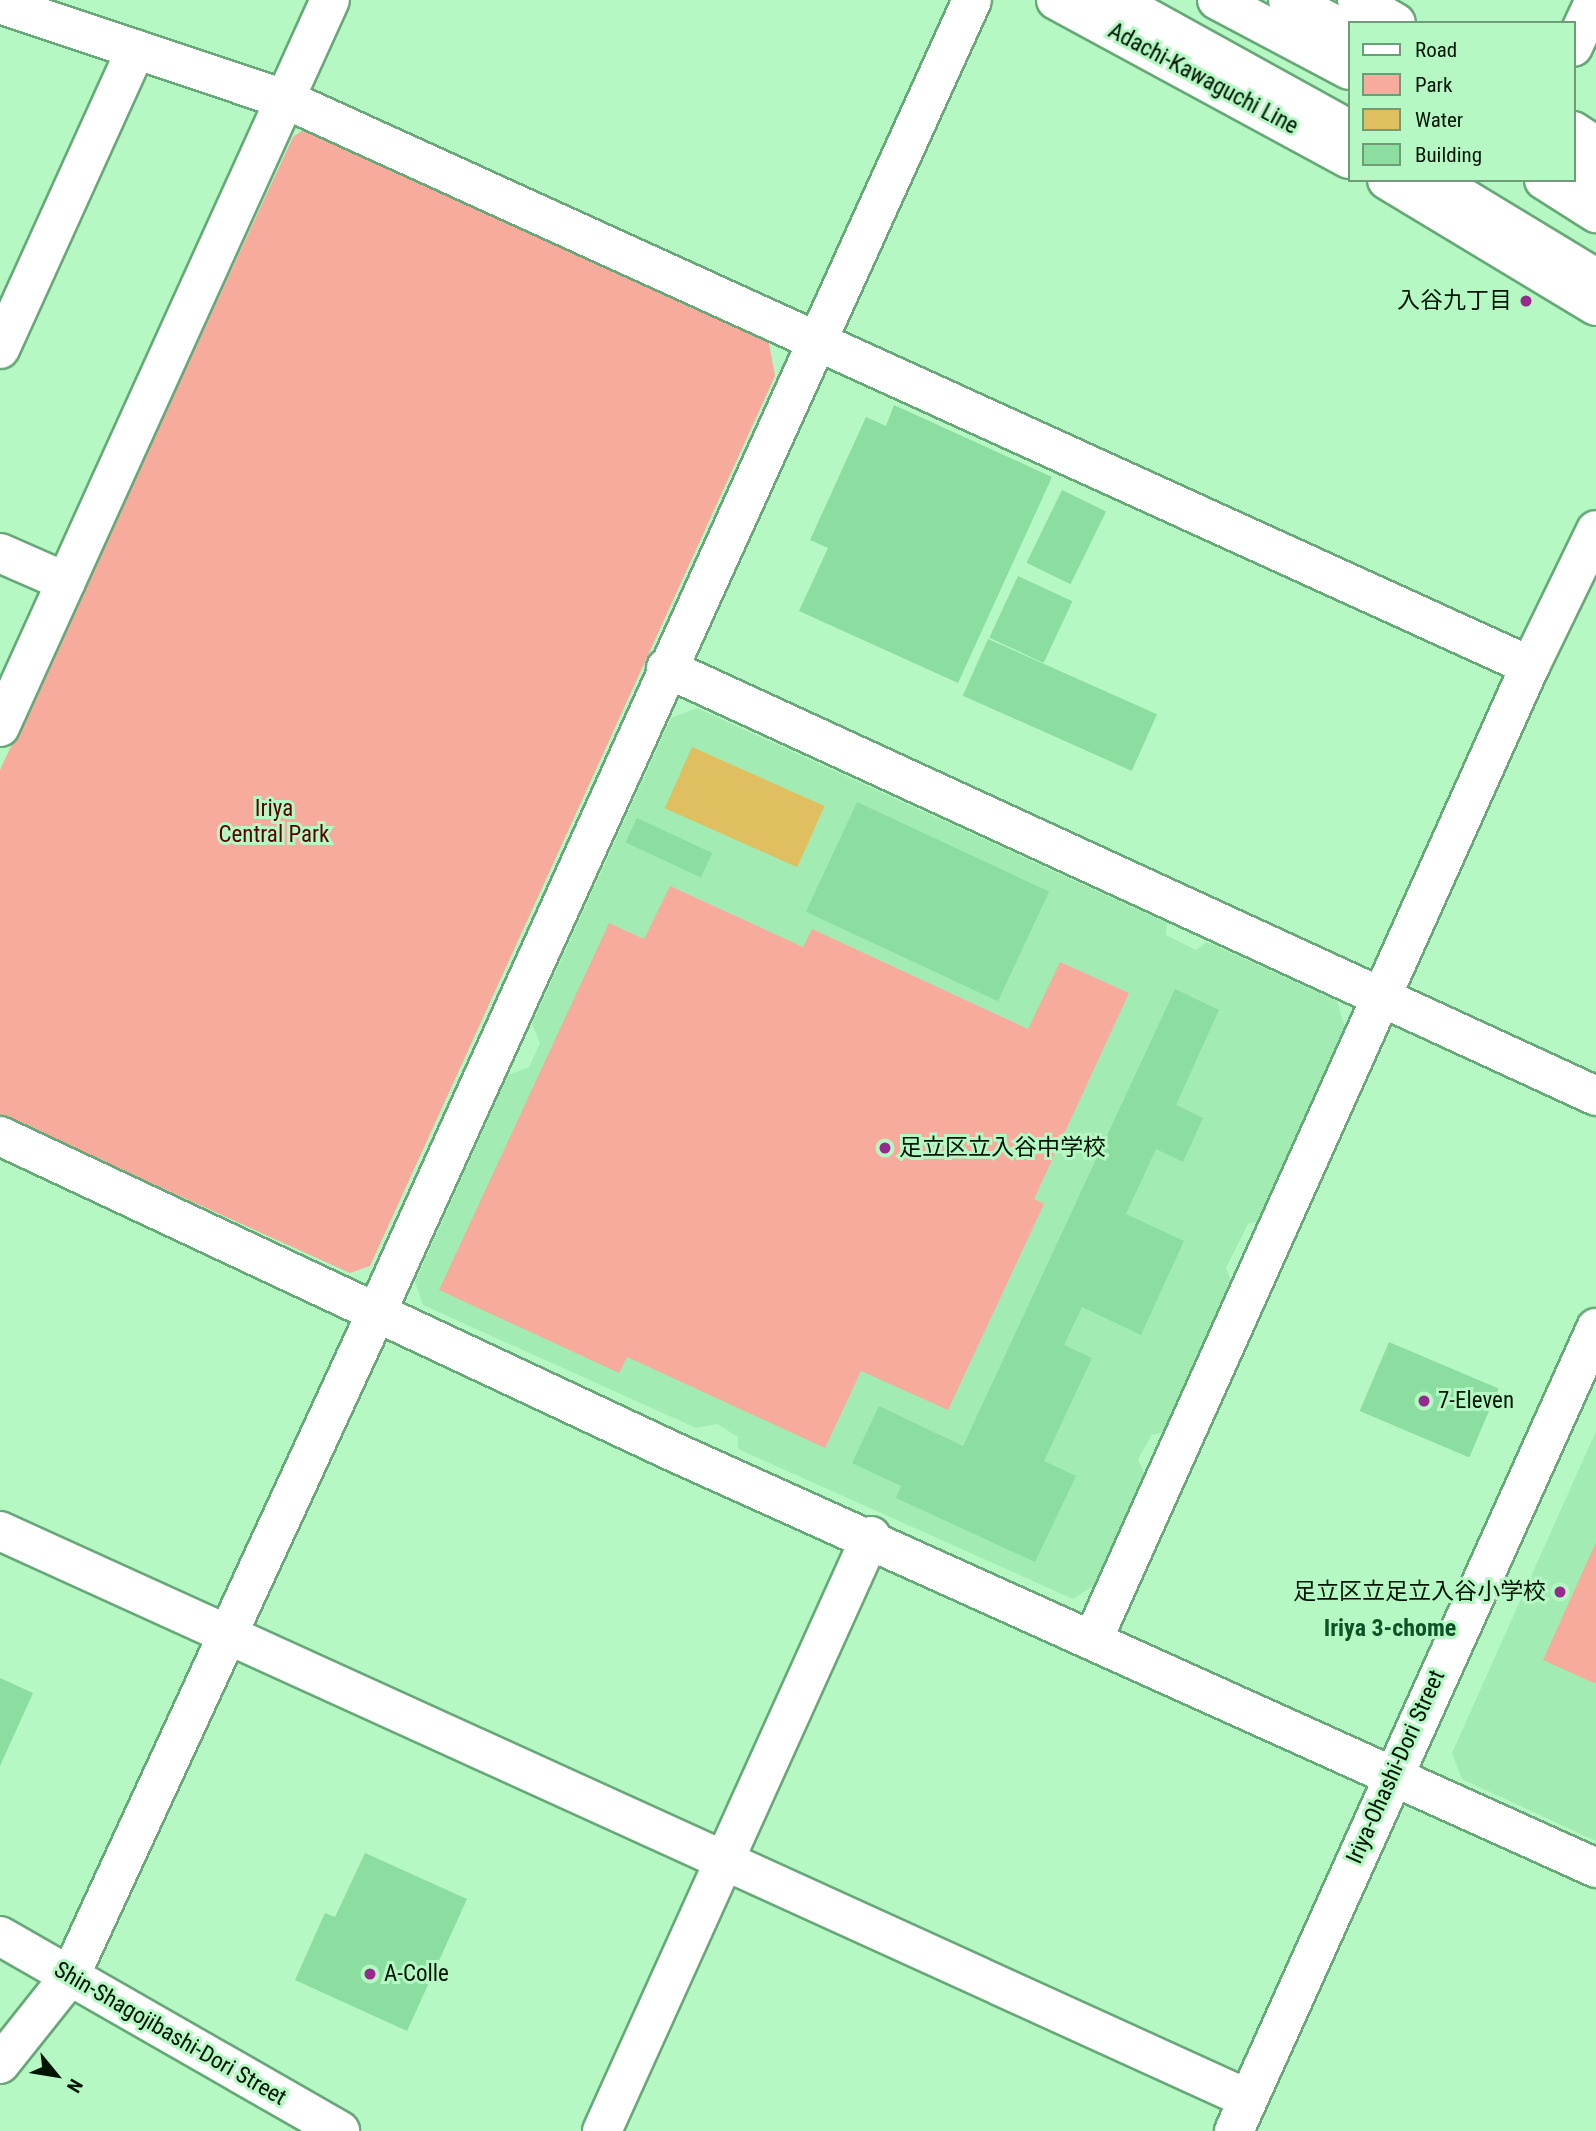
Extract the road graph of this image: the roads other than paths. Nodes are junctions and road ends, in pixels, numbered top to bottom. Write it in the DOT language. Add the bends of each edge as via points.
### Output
graph roads {
  1 [pos="330,0"];
  2 [pos="972,0"];
  3 [pos="1056,0"];
  4 [pos="1115,0"];
  5 [pos="1217,0"];
  6 [pos="1288,0"];
  7 [pos="1357,0"];
  8 [pos="1595,0"];
  9 [pos="0,4"];
  10 [pos="1393,21"];
  11 [pos="1348,31"];
  12 [pos="1575,43"];
  13 [pos="136,49"];
  14 [pos="1348,69"];
  15 [pos="287,100"];
  16 [pos="1348,129"];
  17 [pos="1575,132"];
  18 [pos="1596,146"];
  19 [pos="1348,158"];
  20 [pos="1575,160"];
  21 [pos="1596,174"];
  22 [pos="1390,182"];
  23 [pos="1437,182"];
  24 [pos="1547,182"];
  25 [pos="1596,214"];
  26 [pos="1596,278"];
  27 [pos="1596,306"];
  28 [pos="816,341"];
  29 [pos="0,349"];
  30 [pos="1596,530"];
  31 [pos="0,553"];
  32 [pos="66,582"];
  33 [pos="1530,666"];
  34 [pos="666,668"];
  35 [pos="0,727"];
  36 [pos="1382,999"];
  37 [pos="1596,1096"];
  38 [pos="0,1136"];
  39 [pos="378,1309"];
  40 [pos="1596,1328"];
  41 [pos="0,1531"];
  42 [pos="871,1536"];
  43 [pos="230,1637"];
  44 [pos="1094,1637"];
  45 [pos="1391,1775"];
  46 [pos="724,1862"];
  47 [pos="1596,1868"];
  48 [pos="0,1936"];
  49 [pos="70,1976"];
  50 [pos="0,2064"];
  51 [pos="1241,2115"];
  52 [pos="340,2131"];
  53 [pos="602,2131"];
  1 -- 15 [label="main road"];
  2 -- 28 [label="main road"];
  3 -- 19 [label="main road, Adachi-Kawaguchi Line"];
  4 -- 16 [label="main road"];
  5 -- 14 [label="main road"];
  6 -- 11 [label="main road"];
  7 -- 10 [label="main road"];
  8 -- 12 [label="main road"];
  9 -- 13 [label="main road"];
  13 -- 15 [label="main road"];
  13 -- 29 [label="main road"];
  15 -- 28 [label="main road"];
  15 -- 32 [label="main road"];
  17 -- 18 [label="main road"];
  20 -- 21 [label="main road"];
  22 -- 27 [label="main road"];
  23 -- 26 [label="main road"];
  24 -- 25 [label="main road"];
  28 -- 33 [label="main road"];
  28 -- 34 [label="main road"];
  30 -- 33 [label="main road"];
  31 -- 32 [label="main road"];
  32 -- 35 [label="main road"];
  33 -- 36 [label="main road"];
  34 -- 36 [label="main road"];
  34 -- 39 [label="main road"];
  36 -- 37 [label="main road"];
  36 -- 44 [label="main road"];
  38 -- 39 [label="main road"];
  39 -- 42 [label="main road" via="674,1452"];
  39 -- 43 [label="main road"];
  40 -- 45 [label="main road, Iriya-Ohashi-Dori Street"];
  41 -- 43 [label="main road"];
  42 -- 44 [label="main road"];
  42 -- 46 [label="main road"];
  43 -- 46 [label="main road"];
  43 -- 49 [label="main road"];
  44 -- 45 [label="main road"];
  45 -- 47 [label="main road"];
  45 -- 51 [label="main road, Iriya-Ohashi-Dori Street"];
  46 -- 51 [label="main road"];
  46 -- 53 [label="main road"];
  48 -- 49 [label="main road, Shin-Shagojibashi-Dori Street"];
  49 -- 50 [label="main road"];
  49 -- 52 [label="main road, Shin-Shagojibashi-Dori Street"];
}
